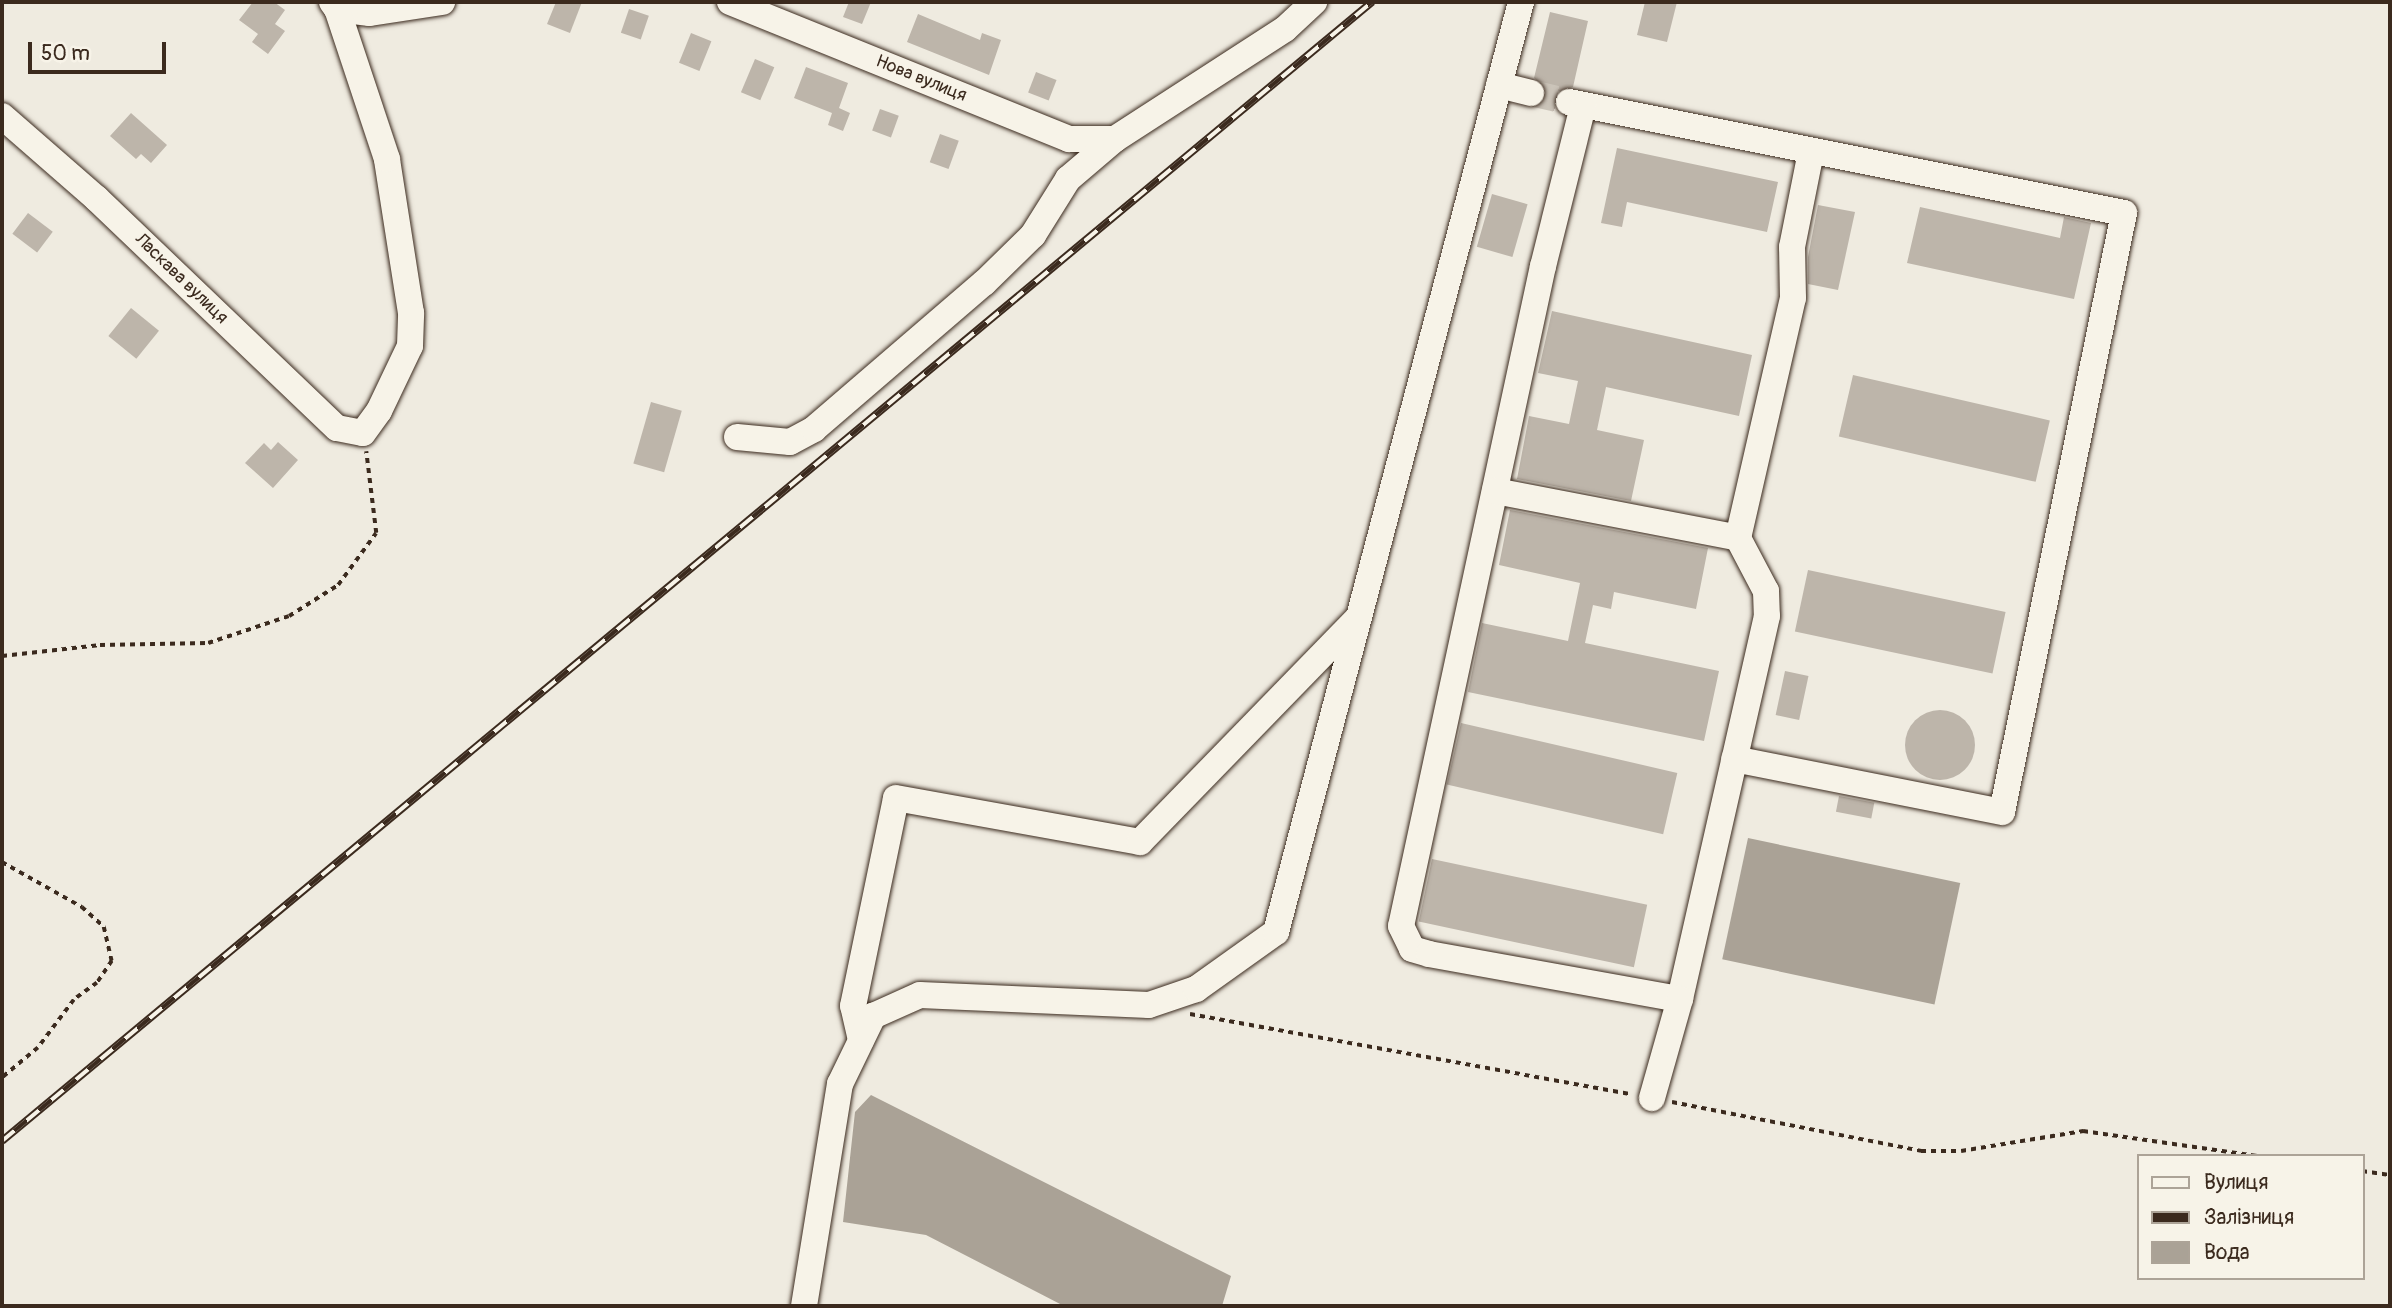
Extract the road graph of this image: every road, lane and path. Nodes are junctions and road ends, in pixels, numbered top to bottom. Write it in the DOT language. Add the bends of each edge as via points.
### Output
graph roads {
  1 [pos="442,2"];
  2 [pos="730,2"];
  3 [pos="1314,2"];
  4 [pos="1521,2"];
  5 [pos="334,6"];
  6 [pos="1499,85"];
  7 [pos="1531,93"];
  8 [pos="2,116"];
  9 [pos="1069,139"];
  10 [pos="1115,139"];
  11 [pos="1811,152"];
  12 [pos="1068,179"];
  13 [pos="363,433"];
  14 [pos="737,437"];
  15 [pos="1495,491"];
  16 [pos="1738,538"];
  17 [pos="1359,618"];
  18 [pos="2,656"];
  19 [pos="1734,760"];
  20 [pos="2,862"];
  21 [pos="1680,999"];
  22 [pos="1149,1005"];
  23 [pos="861,1041"];
  24 [pos="2,1078"];
  25 [pos="1652,1098"];
  26 [pos="2243,1154"];
  27 [pos="2364,1171"];
  28 [pos="2390,1175"];
  29 [pos="804,1306"];
  1 -- 5 [label="street" via="370,13"];
  2 -- 9 [label="street, Нова вулиця"];
  3 -- 10 [label="street" via="1285,29"];
  4 -- 6 [label="street"];
  5 -- 13 [label="street" via="387,159 411,313 410,346 379,411"];
  6 -- 7 [label="street"];
  6 -- 17 [label="street"];
  8 -- 13 [label="street, Ласкава вулиця" via="96,198 337,428"];
  9 -- 10 [label="street, Нова вулиця"];
  9 -- 12 [label="street"];
  10 -- 12 [label="street"];
  11 -- 15 [label="street" via="1576,104"];
  11 -- 16 [label="street" via="1792,247 1793,298"];
  11 -- 19 [label="street" via="2124,214 2002,812"];
  12 -- 14 [label="street" via="1033,235 814,429 790,442"];
  13 -- 18 [label="path" via="376,533 338,585 289,616 208,643 100,645"];
  15 -- 16 [label="street"];
  15 -- 21 [label="street" via="1401,926 1404,940 1429,954"];
  16 -- 19 [label="street" via="1766,591 1767,616"];
  17 -- 22 [label="street" via="1276,932 1196,989"];
  17 -- 23 [label="street" via="1140,842 896,799 853,1006"];
  19 -- 21 [label="street"];
  20 -- 24 [label="path" via="82,907 104,927 112,961 97,983 74,1000 38,1048"];
  21 -- 25 [label="street"];
  22 -- 23 [label="street" via="920,995 873,1016"];
  22 -- 25 [label="path"];
  23 -- 29 [label="street" via="840,1084"];
  25 -- 26 [label="path" via="1921,1151 1961,1151 2083,1131"];
  27 -- 28 [label="path"];
}
